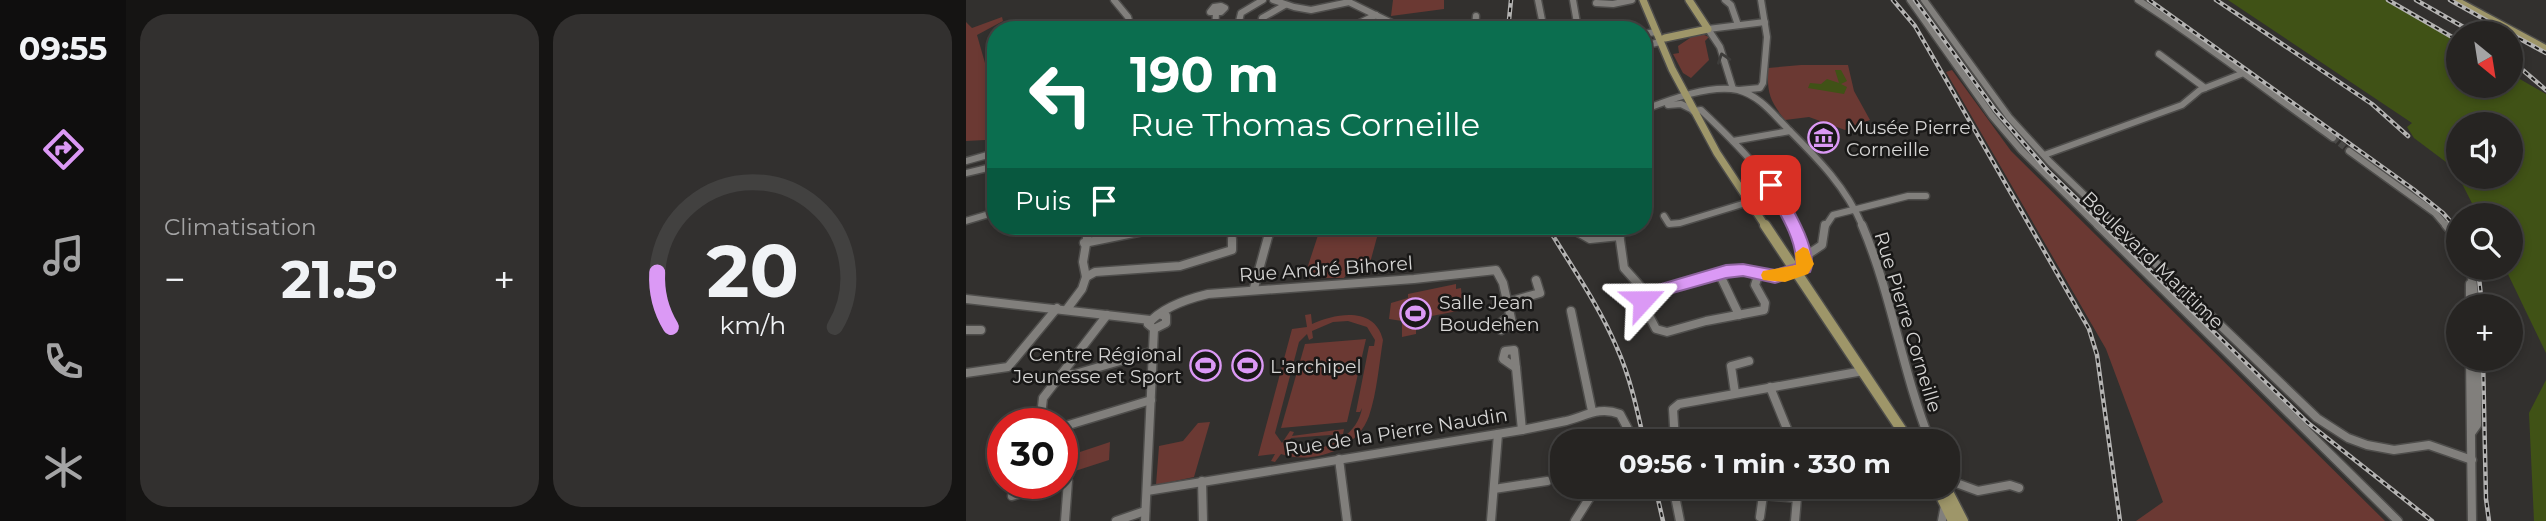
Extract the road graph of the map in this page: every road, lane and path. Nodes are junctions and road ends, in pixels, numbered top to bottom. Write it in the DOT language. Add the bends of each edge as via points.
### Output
graph roads {
  1 [pos="1114,0"];
  2 [pos="1234,0"];
  3 [pos="1263,0"];
  4 [pos="1273,0"];
  5 [pos="1292,0"];
  6 [pos="1548,0"];
  7 [pos="1573,0"];
  8 [pos="1632,0"];
  9 [pos="1643,0"];
  10 [pos="1689,0"];
  11 [pos="1725,0"];
  12 [pos="1761,0"];
  13 [pos="1910,0"];
  14 [pos="1924,0"];
  15 [pos="2138,0"];
  16 [pos="2455,0"];
  17 [pos="1538,1"];
  18 [pos="1596,3"];
  19 [pos="1284,5"];
  20 [pos="1376,15"];
  21 [pos="1476,16"];
  22 [pos="1129,21"];
  23 [pos="1216,21"];
  24 [pos="1238,21"];
  25 [pos="1262,21"];
  26 [pos="1364,21"];
  27 [pos="1387,21"];
  28 [pos="1476,21"];
  29 [pos="1542,21"];
  30 [pos="1577,21"];
  31 [pos="1652,21"];
  32 [pos="1652,22"];
  33 [pos="1765,22"];
  34 [pos="1738,25"];
  35 [pos="1709,29"];
  36 [pos="1656,32"];
  37 [pos="1652,33"];
  38 [pos="1662,41"];
  39 [pos="1652,44"];
  40 [pos="2546,49"];
  41 [pos="2159,54"];
  42 [pos="2241,74"];
  43 [pos="2205,88"];
  44 [pos="1735,90"];
  45 [pos="1687,99"];
  46 [pos="1658,106"];
  47 [pos="1652,108"];
  48 [pos="1693,111"];
  49 [pos="1790,131"];
  50 [pos="2333,138"];
  51 [pos="1733,141"];
  52 [pos="2349,150"];
  53 [pos="987,155"];
  54 [pos="2044,155"];
  55 [pos="966,161"];
  56 [pos="987,168"];
  57 [pos="966,173"];
  58 [pos="1926,196"];
  59 [pos="1749,201"];
  60 [pos="1855,209"];
  61 [pos="987,215"];
  62 [pos="1664,216"];
  63 [pos="966,221"];
  64 [pos="2446,226"];
  65 [pos="1086,235"];
  66 [pos="1114,235"];
  67 [pos="1269,235"];
  68 [pos="1583,235"];
  69 [pos="1620,236"];
  70 [pos="1231,239"];
  71 [pos="1084,243"];
  72 [pos="1804,257"];
  73 [pos="1796,272"];
  74 [pos="1719,273"];
  75 [pos="1759,273"];
  76 [pos="1086,277"];
  77 [pos="1536,279"];
  78 [pos="1254,288"];
  79 [pos="1642,295"];
  80 [pos="966,299"];
  81 [pos="1508,302"];
  82 [pos="1057,308"];
  83 [pos="1068,309"];
  84 [pos="1571,311"];
  85 [pos="1107,314"];
  86 [pos="1739,315"];
  87 [pos="1508,317"];
  88 [pos="1152,324"];
  89 [pos="966,330"];
  90 [pos="981,330"];
  91 [pos="1514,350"];
  92 [pos="1151,352"];
  93 [pos="1749,361"];
  94 [pos="1863,371"];
  95 [pos="2470,371"];
  96 [pos="2477,371"];
  97 [pos="966,373"];
  98 [pos="1062,374"];
  99 [pos="1770,387"];
  100 [pos="1735,393"];
  101 [pos="1151,400"];
  102 [pos="1042,408"];
  103 [pos="1592,411"];
  104 [pos="1078,422"];
  105 [pos="1628,429"];
  106 [pos="1676,429"];
  107 [pos="1787,429"];
  108 [pos="1901,429"];
  109 [pos="1926,429"];
  110 [pos="1522,430"];
  111 [pos="2472,432"];
  112 [pos="1498,434"];
  113 [pos="1339,458"];
  114 [pos="2472,460"];
  115 [pos="1202,481"];
  116 [pos="1547,481"];
  117 [pos="1960,486"];
  118 [pos="2019,488"];
  119 [pos="1494,489"];
  120 [pos="1147,491"];
  121 [pos="1067,499"];
  122 [pos="1589,499"];
  123 [pos="1675,499"];
  124 [pos="1762,499"];
  125 [pos="1797,499"];
  126 [pos="1943,499"];
  127 [pos="1948,499"];
  128 [pos="1145,516"];
  129 [pos="1760,517"];
  130 [pos="1958,519"];
  131 [pos="1065,521"];
  132 [pos="1116,521"];
  133 [pos="1203,521"];
  134 [pos="1347,521"];
  135 [pos="1491,521"];
  136 [pos="1575,521"];
  137 [pos="1679,521"];
  138 [pos="1795,521"];
  139 [pos="1942,521"];
  140 [pos="2398,521"];
  141 [pos="2472,521"];
  1 -- 22 [label="street"];
  2 -- 23 [label="street" via="1211,9"];
  3 -- 24 [label="street" via="1241,13"];
  4 -- 19 [label="street"];
  5 -- 19 [label="street"];
  6 -- 17 [label="street"];
  7 -- 30 [label="street"];
  8 -- 18 [label="street"];
  9 -- 31 [label="main road"];
  10 -- 35 [label="main road"];
  11 -- 34 [label="street"];
  12 -- 33 [label="street"];
  13 -- 140 [label="street, Boulevard Maritime" via="2021,150"];
  14 -- 54 [label="street" via="2009,117"];
  15 -- 42 [label="street" via="2193,35"];
  16 -- 40 [label="main road"];
  17 -- 29 [label="street"];
  19 -- 20 [label="street" via="1304,11 1349,2"];
  19 -- 25 [label="street"];
  20 -- 26 [label="street"];
  20 -- 27 [label="street"];
  21 -- 28 [label="street"];
  32 -- 36 [label="main road"];
  33 -- 34 [label="street"];
  33 -- 44 [label="street" via="1763,83 1760,88"];
  34 -- 35 [label="street"];
  35 -- 38 [label="main road"];
  44 -- 35 [label="street, one-way"];
  36 -- 37 [label="street"];
  36 -- 38 [label="main road"];
  38 -- 39 [label="street"];
  38 -- 45 [label="main road"];
  41 -- 43 [label="street"];
  42 -- 43 [label="street"];
  42 -- 50 [label="street"];
  43 -- 54 [label="street" via="2182,105"];
  44 -- 45 [label="street"];
  44 -- 49 [label="street, Rue Pierre Corneille" via="1771,110"];
  45 -- 46 [label="street"];
  45 -- 48 [label="main road"];
  46 -- 47 [label="street"];
  46 -- 48 [label="street" via="1679,104"];
  48 -- 51 [label="street" via="1701,110"];
  48 -- 59 [label="main road"];
  49 -- 51 [label="street"];
  49 -- 60 [label="street, Rue Pierre Corneille" via="1819,156"];
  51 -- 72 [label="street" via="1771,185"];
  52 -- 64 [label="street"];
  53 -- 55 [label="street"];
  54 -- 114 [label="street" via="2332,429 2367,445 2394,450 2439,446"];
  56 -- 57 [label="street"];
  58 -- 60 [label="street"];
  59 -- 62 [label="street" via="1705,219 1669,224"];
  59 -- 73 [label="main road"];
  60 -- 72 [label="street" via="1830,217 1822,245"];
  60 -- 109 [label="street, Rue Pierre Corneille" via="1888,296"];
  61 -- 63 [label="street"];
  65 -- 71 [label="street"];
  66 -- 71 [label="street"];
  67 -- 78 [label="street"];
  68 -- 69 [label="street" via="1590,239"];
  69 -- 79 [label="street" via="1624,268"];
  70 -- 76 [label="street" via="1232,250 1194,263 1095,272"];
  71 -- 76 [label="street"];
  72 -- 73 [label="street" via="1805,266"];
  73 -- 75 [label="street"];
  73 -- 94 [label="main road"];
  74 -- 75 [label="street"];
  74 -- 79 [label="street"];
  74 -- 86 [label="street"];
  75 -- 86 [label="street" via="1755,285 1766,307"];
  76 -- 83 [label="street"];
  77 -- 81 [label="street" via="1540,293"];
  78 -- 81 [label="street, Rue André Bihorel" via="1496,270"];
  78 -- 88 [label="street, Rue André Bihorel" via="1198,296 1162,314 1166,323"];
  79 -- 86 [label="street" via="1662,333"];
  80 -- 82 [label="street"];
  81 -- 87 [label="street"];
  82 -- 83 [label="street"];
  82 -- 97 [label="street" via="1008,367"];
  83 -- 85 [label="street"];
  84 -- 103 [label="street"];
  85 -- 88 [label="street"];
  85 -- 98 [label="street"];
  88 -- 92 [label="street"];
  89 -- 90 [label="street"];
  91 -- 110 [label="street"];
  92 -- 98 [label="street"];
  92 -- 101 [label="street"];
  93 -- 100 [label="street" via="1731,366"];
  94 -- 99 [label="street"];
  94 -- 108 [label="main road"];
  95 -- 111 [label="street"];
  96 -- 111 [label="street" via="2477,425"];
  98 -- 102 [label="street" via="1043,398"];
  99 -- 100 [label="street"];
  99 -- 107 [label="street"];
  100 -- 106 [label="street" via="1686,402 1673,410"];
  101 -- 104 [label="street"];
  101 -- 120 [label="street"];
  103 -- 105 [label="street" via="1620,414"];
  103 -- 110 [label="street, Rue de la Pierre Naudin"];
  110 -- 112 [label="street, Rue de la Pierre Naudin"];
  111 -- 114 [label="street"];
  112 -- 113 [label="street, Rue de la Pierre Naudin"];
  112 -- 119 [label="street"];
  113 -- 115 [label="street, Rue de la Pierre Naudin"];
  113 -- 134 [label="street"];
  114 -- 141 [label="street"];
  115 -- 120 [label="street, Rue de la Pierre Naudin"];
  115 -- 133 [label="street"];
  116 -- 119 [label="street"];
  117 -- 118 [label="street" via="1978,491 2010,485"];
  119 -- 135 [label="street"];
  120 -- 128 [label="street"];
  121 -- 131 [label="street"];
  122 -- 136 [label="street"];
  123 -- 137 [label="street"];
  124 -- 129 [label="street"];
  125 -- 138 [label="street"];
  126 -- 139 [label="street"];
  127 -- 130 [label="main road"];
  128 -- 132 [label="street"];
}
